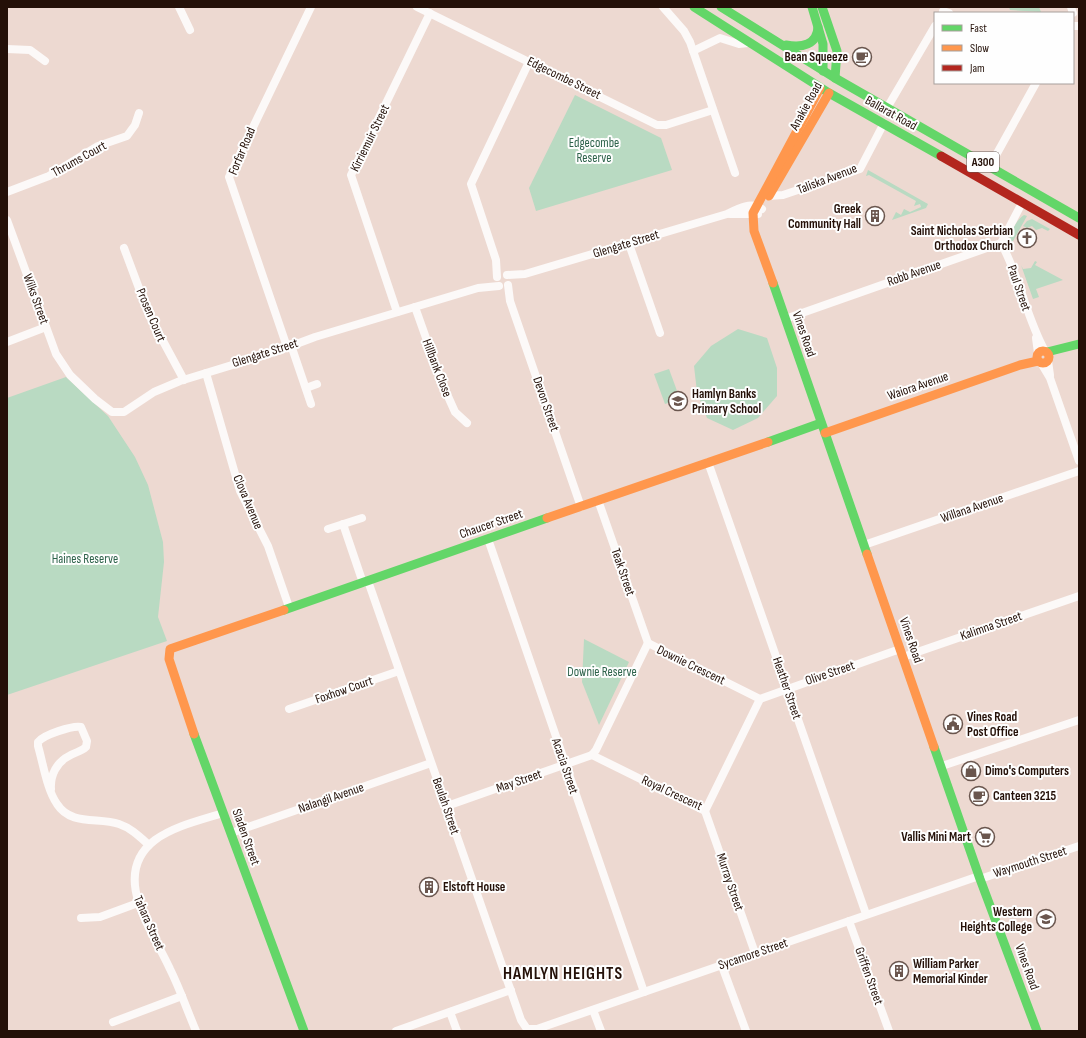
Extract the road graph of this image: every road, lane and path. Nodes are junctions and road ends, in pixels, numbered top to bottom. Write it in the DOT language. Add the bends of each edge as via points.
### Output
graph roads {
  1 [pos="179,7"];
  2 [pos="311,7"];
  3 [pos="417,7"];
  4 [pos="663,7"];
  5 [pos="694,7"];
  6 [pos="721,7"];
  7 [pos="812,7"];
  8 [pos="822,7"];
  9 [pos="430,13"];
  10 [pos="818,27"];
  11 [pos="934,28"];
  12 [pos="190,30"];
  13 [pos="748,43"];
  14 [pos="778,43"];
  15 [pos="7,50"];
  16 [pos="693,51"];
  17 [pos="45,61"];
  18 [pos="530,62"];
  19 [pos="823,71"];
  20 [pos="834,78"];
  21 [pos="1035,84"];
  22 [pos="820,88"];
  23 [pos="829,93"];
  24 [pos="887,108"];
  25 [pos="713,110"];
  26 [pos="139,113"];
  27 [pos="884,123"];
  28 [pos="990,166"];
  29 [pos="735,173"];
  30 [pos="7,192"];
  31 [pos="768,196"];
  32 [pos="1022,203"];
  33 [pos="757,211"];
  34 [pos="1079,218"];
  35 [pos="7,220"];
  36 [pos="1079,234"];
  37 [pos="1001,243"];
  38 [pos="629,244"];
  39 [pos="124,248"];
  40 [pos="503,281"];
  41 [pos="415,307"];
  42 [pos="397,312"];
  43 [pos="785,319"];
  44 [pos="46,327"];
  45 [pos="660,333"];
  46 [pos="7,342"];
  47 [pos="1079,344"];
  48 [pos="289,346"];
  49 [pos="1043,357"];
  50 [pos="206,373"];
  51 [pos="70,375"];
  52 [pos="184,380"];
  53 [pos="317,384"];
  54 [pos="306,388"];
  55 [pos="311,404"];
  56 [pos="821,422"];
  57 [pos="467,423"];
  58 [pos="825,433"];
  59 [pos="1079,460"];
  60 [pos="708,462"];
  61 [pos="1079,471"];
  62 [pos="598,500"];
  63 [pos="581,507"];
  64 [pos="362,518"];
  65 [pos="342,524"];
  66 [pos="328,529"];
  67 [pos="488,539"];
  68 [pos="864,545"];
  69 [pos="366,582"];
  70 [pos="1079,596"];
  71 [pos="289,607"];
  72 [pos="648,643"];
  73 [pos="170,650"];
  74 [pos="902,653"];
  75 [pos="399,670"];
  76 [pos="787,688"];
  77 [pos="760,698"];
  78 [pos="289,709"];
  79 [pos="1079,720"];
  80 [pos="592,755"];
  81 [pos="431,763"];
  82 [pos="565,765"];
  83 [pos="942,766"];
  84 [pos="51,789"];
  85 [pos="447,806"];
  86 [pos="705,811"];
  87 [pos="223,813"];
  88 [pos="231,833"];
  89 [pos="149,846"];
  90 [pos="1079,846"];
  91 [pos="980,877"];
  92 [pos="138,903"];
  93 [pos="866,914"];
  94 [pos="81,918"];
  95 [pos="849,921"];
  96 [pos="755,954"];
  97 [pos="722,966"];
  98 [pos="511,990"];
  99 [pos="644,992"];
  100 [pos="182,996"];
  101 [pos="593,1010"];
  102 [pos="450,1012"];
  103 [pos="113,1022"];
  104 [pos="527,1029"];
  105 [pos="196,1031"];
  106 [pos="304,1031"];
  107 [pos="396,1031"];
  108 [pos="458,1031"];
  109 [pos="601,1031"];
  110 [pos="746,1031"];
  111 [pos="890,1031"];
  112 [pos="1037,1031"];
  1 -- 12 [label="street"];
  2 -- 48 [label="street, Forfar Road" via="229,177"];
  3 -- 9 [label="street, Edgecombe Street"];
  4 -- 16 [label="street" via="684,31"];
  5 -- 13 [label="main road, Ballarat Road / A300"];
  6 -- 14 [label="main road, Ballarat Road / A300"];
  7 -- 10 [label="main road, Anakie Road"];
  8 -- 20 [label="main road, Anakie Road" via="836,51"];
  9 -- 18 [label="street, Edgecombe Street"];
  9 -- 42 [label="street, Kirriemuir Street" via="351,175"];
  10 -- 14 [label="main road" via="816,36 806,46 796,48"];
  10 -- 19 [label="main road, Anakie Road" via="823,44"];
  11 -- 24 [label="street"];
  13 -- 16 [label="street" via="739,44 720,38"];
  13 -- 22 [label="main road, Ballarat Road / A300"];
  14 -- 19 [label="main road, Ballarat Road / A300"];
  15 -- 17 [label="street" via="30,50"];
  16 -- 25 [label="street"];
  18 -- 25 [label="street, Edgecombe Street" via="660,125 668,125"];
  18 -- 40 [label="street, Devon Street" via="471,184"];
  19 -- 20 [label="main road, Ballarat Road / A300"];
  19 -- 22 [label="main road, Anakie Road"];
  20 -- 23 [label="main road, Anakie Road"];
  20 -- 24 [label="main road, Ballarat Road / A300"];
  21 -- 28 [label="street"];
  22 -- 23 [label="main road, Ballarat Road / A300"];
  22 -- 33 [label="main road, Anakie Road"];
  23 -- 27 [label="main road, Ballarat Road / A300"];
  23 -- 31 [label="main road, Anakie Road"];
  24 -- 28 [label="main road, Ballarat Road / A300"];
  25 -- 29 [label="street"];
  26 -- 30 [label="street, Thrums Court" via="135,125 127,136 98,146 49,176"];
  27 -- 31 [label="street, Taliska Avenue" via="860,169 783,195"];
  27 -- 32 [label="main road, Ballarat Road / A300"];
  28 -- 34 [label="main road, Ballarat Road / A300"];
  31 -- 33 [label="main road, Anakie Road"];
  32 -- 36 [label="main road, Ballarat Road / A300"];
  32 -- 37 [label="street"];
  33 -- 38 [label="street, Glengate Street" via="727,214"];
  33 -- 43 [label="main road, Vines Road" via="753,232 764,256"];
  35 -- 44 [label="street, Wilks Street"];
  37 -- 43 [label="street, Robb Avenue"];
  37 -- 49 [label="street, Paul Street" via="1011,262"];
  38 -- 40 [label="street, Glengate Street"];
  38 -- 45 [label="street"];
  39 -- 52 [label="street, Prosen Court" via="149,315"];
  40 -- 41 [label="street, Glengate Street"];
  40 -- 63 [label="street, Devon Street"];
  41 -- 42 [label="street, Glengate Street"];
  41 -- 57 [label="street, Hillbank Close" via="454,412"];
  42 -- 48 [label="street, Glengate Street"];
  43 -- 56 [label="main road, Vines Road"];
  44 -- 46 [label="street"];
  44 -- 51 [label="street, Wilks Street" via="56,354"];
  47 -- 49 [label="main road, Waiora Avenue"];
  48 -- 50 [label="street, Glengate Street"];
  48 -- 54 [label="street, Forfar Road"];
  49 -- 58 [label="main road, Waiora Avenue"];
  49 -- 59 [label="street, Paul Street"];
  50 -- 52 [label="street, Glengate Street"];
  50 -- 71 [label="street, Clova Avenue" via="240,491 268,546"];
  51 -- 52 [label="street, Glengate Street" via="94,399 112,412 124,412 154,392"];
  53 -- 54 [label="street"];
  54 -- 55 [label="street, Forfar Road"];
  56 -- 58 [label="main road, Vines Road"];
  56 -- 60 [label="main road, Chaucer Street"];
  58 -- 68 [label="main road, Vines Road"];
  60 -- 62 [label="main road, Chaucer Street"];
  60 -- 76 [label="street, Heather Street"];
  61 -- 68 [label="street, Willana Avenue"];
  62 -- 63 [label="main road, Chaucer Street"];
  62 -- 72 [label="street, Teak Street"];
  63 -- 67 [label="main road, Chaucer Street"];
  64 -- 65 [label="street"];
  65 -- 66 [label="street"];
  65 -- 69 [label="street, Beulah Street"];
  67 -- 69 [label="main road, Chaucer Street"];
  67 -- 82 [label="street, Acacia Street"];
  68 -- 74 [label="main road, Vines Road"];
  69 -- 71 [label="main road, Chaucer Street"];
  69 -- 75 [label="street, Beulah Street"];
  70 -- 74 [label="street, Kalimna Street"];
  71 -- 73 [label="main road, Chaucer Street"];
  72 -- 77 [label="street, Downie Crescent"];
  72 -- 80 [label="street, Downie Crescent"];
  73 -- 87 [label="main road, Sladen Street" via="169,662"];
  74 -- 76 [label="street, Olive Street"];
  74 -- 83 [label="main road, Vines Road"];
  75 -- 78 [label="street, Foxhow Court"];
  75 -- 81 [label="street, Beulah Street"];
  76 -- 77 [label="street, Olive Street"];
  76 -- 93 [label="street, Heather Street"];
  77 -- 86 [label="street, Royal Crescent"];
  79 -- 83 [label="street"];
  80 -- 82 [label="street, May Street"];
  80 -- 86 [label="street, Royal Crescent"];
  81 -- 85 [label="street, Beulah Street"];
  81 -- 88 [label="street, Nalangil Avenue"];
  82 -- 85 [label="street, May Street"];
  82 -- 99 [label="street, Acacia Street"];
  83 -- 91 [label="main road, Vines Road"];
  84 -- 84 [label="street" via="38,746 39,740 74,726 81,727 88,742 87,746 67,756 57,765 52,776"];
  84 -- 89 [label="street" via="57,805 69,816 120,825 130,829"];
  85 -- 98 [label="street, Beulah Street"];
  86 -- 96 [label="street, Murray Street"];
  87 -- 88 [label="main road, Sladen Street"];
  87 -- 89 [label="street, Tahara Street" via="167,832"];
  88 -- 106 [label="main road, Sladen Street"];
  89 -- 92 [label="street, Tahara Street" via="139,862 135,875"];
  90 -- 91 [label="street, Waymouth Street"];
  91 -- 93 [label="street, Sycamore Street"];
  91 -- 112 [label="main road, Vines Road"];
  92 -- 94 [label="street" via="100,917"];
  92 -- 100 [label="street, Tahara Street"];
  93 -- 95 [label="street, Sycamore Street"];
  95 -- 96 [label="street, Sycamore Street"];
  95 -- 111 [label="street, Griffen Street"];
  96 -- 97 [label="street, Sycamore Street"];
  97 -- 99 [label="street, Sycamore Street"];
  97 -- 110 [label="street"];
  98 -- 102 [label="street"];
  98 -- 104 [label="street, Beulah Street" via="521,1020"];
  99 -- 101 [label="street, Sycamore Street"];
  100 -- 103 [label="street"];
  100 -- 105 [label="street, Tahara Street"];
  101 -- 104 [label="street, Sycamore Street" via="537,1029"];
  101 -- 109 [label="street"];
  102 -- 107 [label="street"];
  102 -- 108 [label="street"];
}
